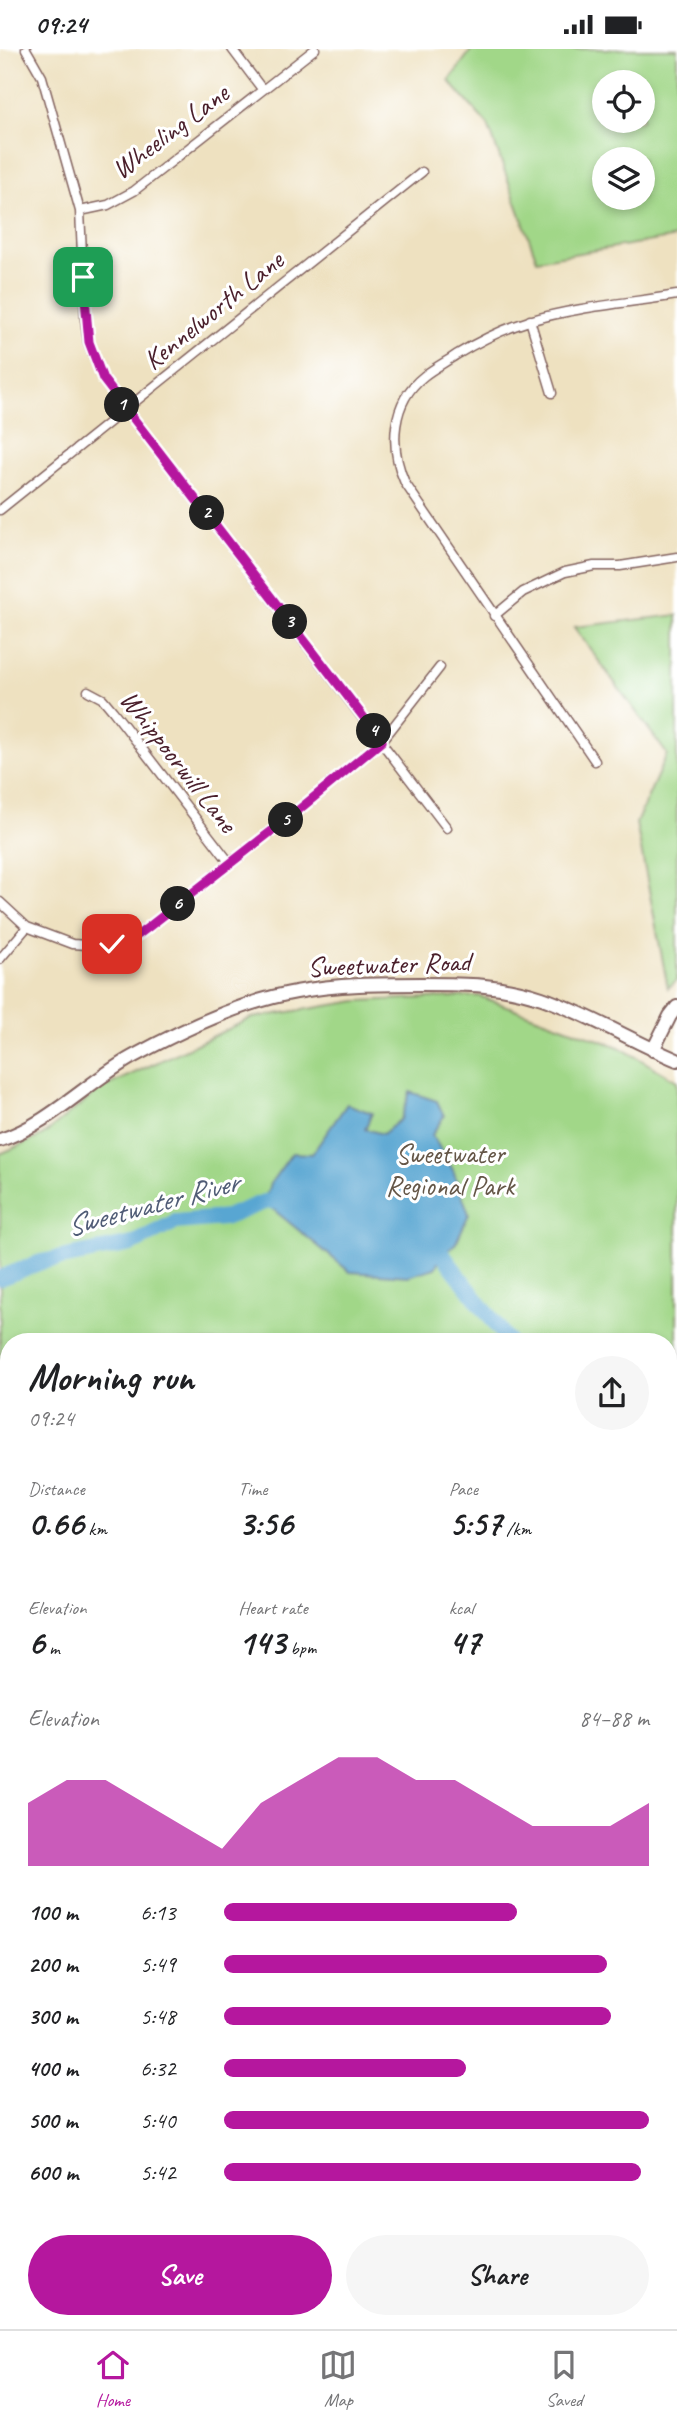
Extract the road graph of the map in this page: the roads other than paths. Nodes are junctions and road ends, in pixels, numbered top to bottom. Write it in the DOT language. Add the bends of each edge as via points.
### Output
graph roads {
  1 [pos="26,49"];
  2 [pos="232,49"];
  3 [pos="315,49"];
  4 [pos="262,89"];
  5 [pos="422,172"];
  6 [pos="80,211"];
  7 [pos="677,295"];
  8 [pos="530,320"];
  9 [pos="552,393"];
  10 [pos="125,410"];
  11 [pos="0,510"];
  12 [pos="677,557"];
  13 [pos="494,615"];
  14 [pos="440,667"];
  15 [pos="88,691"];
  16 [pos="382,741"];
  17 [pos="595,761"];
  18 [pos="447,828"];
  19 [pos="230,863"];
  20 [pos="0,902"];
  21 [pos="27,927"];
  22 [pos="0,959"];
  23 [pos="677,1007"];
  24 [pos="653,1050"];
  25 [pos="677,1060"];
  26 [pos="0,1140"];
  1 -- 6 [label="street" via="42,76"];
  2 -- 4 [label="street"];
  3 -- 4 [label="street, Wheeling Lane"];
  4 -- 6 [label="street, Wheeling Lane" via="134,191 108,205"];
  5 -- 10 [label="street, Kennelworth Lane"];
  6 -- 10 [label="street" via="89,342 103,379"];
  7 -- 8 [label="street"];
  8 -- 9 [label="street"];
  8 -- 13 [label="street" via="478,342 425,376 405,400 395,431 395,453 405,484"];
  10 -- 11 [label="street, Kennelworth Lane"];
  10 -- 16 [label="street"];
  12 -- 13 [label="street" via="565,572 523,592"];
  13 -- 17 [label="street"];
  14 -- 16 [label="street"];
  15 -- 19 [label="street, Whippoorwill Lane" via="113,711"];
  16 -- 18 [label="street"];
  16 -- 19 [label="street"];
  19 -- 21 [label="street" via="138,935 121,942 72,944"];
  20 -- 21 [label="street"];
  21 -- 22 [label="street"];
  23 -- 24 [label="main road"];
  24 -- 25 [label="main road, Sweetwater Road"];
  24 -- 26 [label="main road, Sweetwater Road" via="544,999 498,986 346,985 295,992 265,999 133,1056 44,1118"];
}
